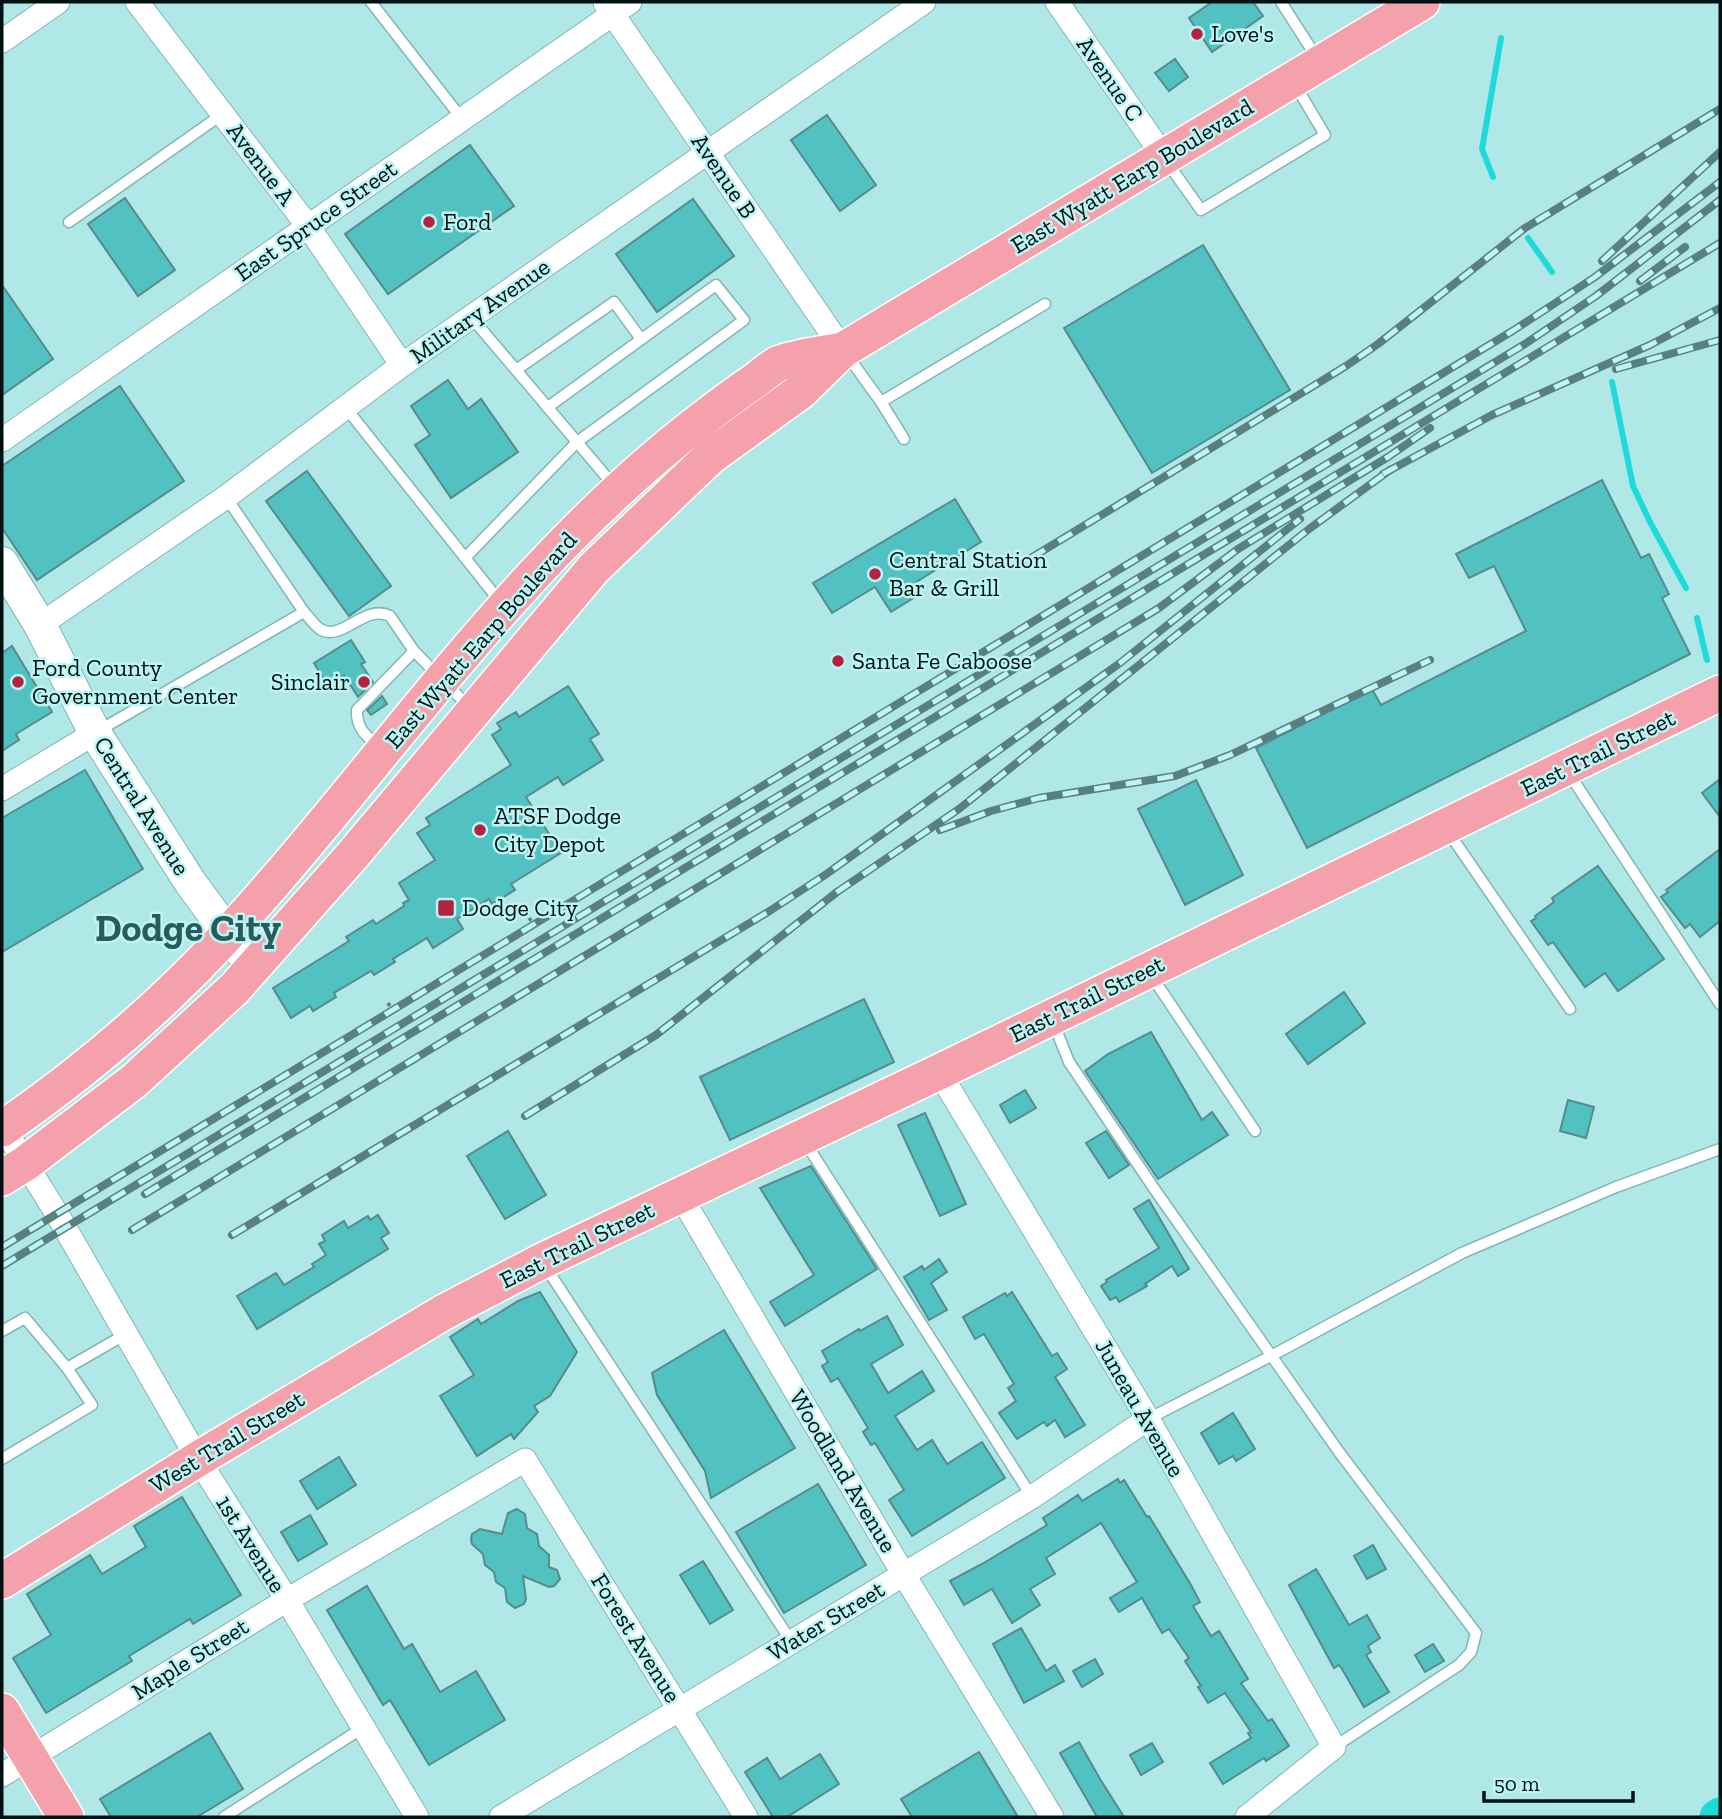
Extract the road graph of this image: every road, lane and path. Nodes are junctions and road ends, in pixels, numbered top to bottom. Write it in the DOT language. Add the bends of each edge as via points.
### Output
graph roads {
  1 [pos="58,2"];
  2 [pos="137,2"];
  3 [pos="371,2"];
  4 [pos="924,2"];
  5 [pos="1057,2"];
  6 [pos="1281,2"];
  7 [pos="1422,2"];
  8 [pos="616,6"];
  9 [pos="2,41"];
  10 [pos="1306,71"];
  11 [pos="224,113"];
  12 [pos="462,119"];
  13 [pos="708,152"];
  14 [pos="1164,157"];
  15 [pos="69,222"];
  16 [pos="308,226"];
  17 [pos="1045,304"];
  18 [pos="472,318"];
  19 [pos="641,339"];
  20 [pos="843,350"];
  21 [pos="402,365"];
  22 [pos="516,370"];
  23 [pos="881,402"];
  24 [pos="548,407"];
  25 [pos="345,408"];
  26 [pos="904,439"];
  27 [pos="2,440"];
  28 [pos="577,442"];
  29 [pos="618,491"];
  30 [pos="226,497"];
  31 [pos="465,558"];
  32 [pos="2,563"];
  33 [pos="504,607"];
  34 [pos="304,612"];
  35 [pos="40,625"];
  36 [pos="414,651"];
  37 [pos="443,682"];
  38 [pos="1720,693"];
  39 [pos="474,711"];
  40 [pos="95,733"];
  41 [pos="385,751"];
  42 [pos="1566,769"];
  43 [pos="2,789"];
  44 [pos="1446,827"];
  45 [pos="529,918"];
  46 [pos="536,927"];
  47 [pos="228,935"];
  48 [pos="253,968"];
  49 [pos="1147,970"];
  50 [pos="388,1003"];
  51 [pos="1720,1004"];
  52 [pos="1570,1009"];
  53 [pos="394,1013"];
  54 [pos="1051,1016"];
  55 [pos="939,1072"];
  56 [pos="2,1127"];
  57 [pos="1255,1131"];
  58 [pos="801,1137"];
  59 [pos="1720,1149"];
  60 [pos="14,1170"];
  61 [pos="680,1195"];
  62 [pos="542,1261"];
  63 [pos="455,1306"];
  64 [pos="2,1331"];
  65 [pos="126,1334"];
  66 [pos="1271,1356"];
  67 [pos="67,1368"];
  68 [pos="1148,1419"];
  69 [pos="2,1459"];
  70 [pos="198,1459"];
  71 [pos="525,1460"];
  72 [pos="1032,1497"];
  73 [pos="904,1575"];
  74 [pos="2,1581"];
  75 [pos="287,1600"];
  76 [pos="791,1641"];
  77 [pos="679,1709"];
  78 [pos="2,1711"];
  79 [pos="364,1727"];
  80 [pos="1334,1747"];
  81 [pos="16,1766"];
  82 [pos="66,1817"];
  83 [pos="224,1817"];
  84 [pos="417,1817"];
  85 [pos="501,1817"];
  86 [pos="746,1817"];
  87 [pos="1052,1817"];
  88 [pos="1247,1817"];
  1 -- 9 [label="street"];
  2 -- 11 [label="street, Avenue A"];
  3 -- 12 [label="lane"];
  4 -- 13 [label="street, Military Avenue"];
  5 -- 14 [label="street, Avenue C"];
  6 -- 10 [label="lane"];
  7 -- 10 [label="main road, East Wyatt Earp Boulevard"];
  8 -- 12 [label="street, East Spruce Street"];
  8 -- 13 [label="street, Avenue B"];
  10 -- 14 [label="main road, East Wyatt Earp Boulevard"];
  10 -- 14 [label="lane" via="1325,135 1201,210"];
  11 -- 15 [label="lane"];
  11 -- 16 [label="street, Avenue A"];
  12 -- 16 [label="street, East Spruce Street"];
  13 -- 18 [label="street, Military Avenue"];
  13 -- 20 [label="street, Avenue B"];
  14 -- 20 [label="main road, East Wyatt Earp Boulevard"];
  16 -- 21 [label="street, Avenue A"];
  16 -- 27 [label="street, East Spruce Street"];
  17 -- 23 [label="lane"];
  18 -- 21 [label="street, Military Avenue"];
  18 -- 22 [label="lane"];
  19 -- 22 [label="lane" via="614,302"];
  19 -- 24 [label="lane"];
  19 -- 28 [label="lane" via="716,285 744,320"];
  20 -- 23 [label="lane"];
  20 -- 29 [label="main road, East Wyatt Earp Boulevard" via="778,364 668,446"];
  20 -- 39 [label="main road, East Wyatt Earp Boulevard" via="801,391 710,457 652,510 594,568"];
  21 -- 25 [label="street, Military Avenue"];
  22 -- 24 [label="lane"];
  23 -- 26 [label="lane"];
  24 -- 28 [label="lane"];
  25 -- 30 [label="street, Military Avenue"];
  25 -- 31 [label="lane"];
  28 -- 29 [label="lane"];
  28 -- 31 [label="lane"];
  29 -- 33 [label="main road, East Wyatt Earp Boulevard"];
  30 -- 34 [label="lane"];
  30 -- 35 [label="street, Military Avenue"];
  31 -- 33 [label="lane"];
  32 -- 35 [label="street, Central Avenue"];
  33 -- 37 [label="main road, East Wyatt Earp Boulevard"];
  34 -- 36 [label="lane" via="326,632 371,614 385,614"];
  34 -- 40 [label="lane"];
  35 -- 40 [label="street, Central Avenue"];
  36 -- 37 [label="lane"];
  36 -- 41 [label="lane" via="357,710 361,729"];
  37 -- 39 [label="lane"];
  37 -- 41 [label="main road, East Wyatt Earp Boulevard"];
  38 -- 42 [label="main road, East Trail Street"];
  39 -- 48 [label="main road, East Wyatt Earp Boulevard"];
  40 -- 43 [label="street"];
  40 -- 47 [label="street, Central Avenue"];
  41 -- 47 [label="main road, East Wyatt Earp Boulevard"];
  42 -- 44 [label="main road, East Trail Street"];
  42 -- 51 [label="lane"];
  44 -- 49 [label="main road, East Trail Street"];
  44 -- 52 [label="lane"];
  45 -- 46 [label="path"];
  47 -- 48 [label="street, Central Avenue"];
  47 -- 56 [label="main road, East Wyatt Earp Boulevard" via="122,1037"];
  48 -- 60 [label="main road, East Wyatt Earp Boulevard" via="134,1081"];
  49 -- 54 [label="main road, East Trail Street"];
  49 -- 57 [label="lane"];
  50 -- 53 [label="path"];
  54 -- 55 [label="main road, East Trail Street"];
  54 -- 66 [label="lane" via="1069,1062"];
  55 -- 58 [label="main road, East Trail Street"];
  55 -- 68 [label="street, Juneau Avenue"];
  56 -- 60 [label="street, 1st Avenue"];
  58 -- 61 [label="main road, East Trail Street"];
  58 -- 72 [label="lane"];
  59 -- 66 [label="lane" via="1616,1187 1462,1253"];
  60 -- 65 [label="street, 1st Avenue"];
  61 -- 62 [label="main road, East Trail Street"];
  61 -- 73 [label="street, Woodland Avenue"];
  62 -- 63 [label="main road, East Trail Street"];
  62 -- 76 [label="lane"];
  63 -- 70 [label="main road, West Trail Street"];
  64 -- 67 [label="lane" via="25,1318"];
  65 -- 67 [label="lane"];
  65 -- 70 [label="street, 1st Avenue"];
  66 -- 68 [label="lane"];
  66 -- 80 [label="lane" via="1476,1633 1471,1652 1459,1665"];
  67 -- 69 [label="lane" via="92,1405"];
  68 -- 72 [label="street, Water Street"];
  68 -- 80 [label="street, Juneau Avenue"];
  70 -- 74 [label="main road, West Trail Street"];
  70 -- 75 [label="street, 1st Avenue"];
  71 -- 75 [label="street, Maple Street"];
  71 -- 77 [label="street, Forest Avenue"];
  72 -- 73 [label="street, Water Street"];
  73 -- 76 [label="street, Water Street"];
  73 -- 87 [label="street, Woodland Avenue"];
  75 -- 79 [label="street, 1st Avenue"];
  75 -- 81 [label="street, Maple Street"];
  76 -- 77 [label="street, Water Street"];
  77 -- 85 [label="street, Water Street"];
  77 -- 86 [label="street, Forest Avenue"];
  78 -- 81 [label="main road"];
  79 -- 83 [label="lane"];
  79 -- 84 [label="street, 1st Avenue"];
  80 -- 88 [label="street"];
  81 -- 82 [label="main road"];
}
